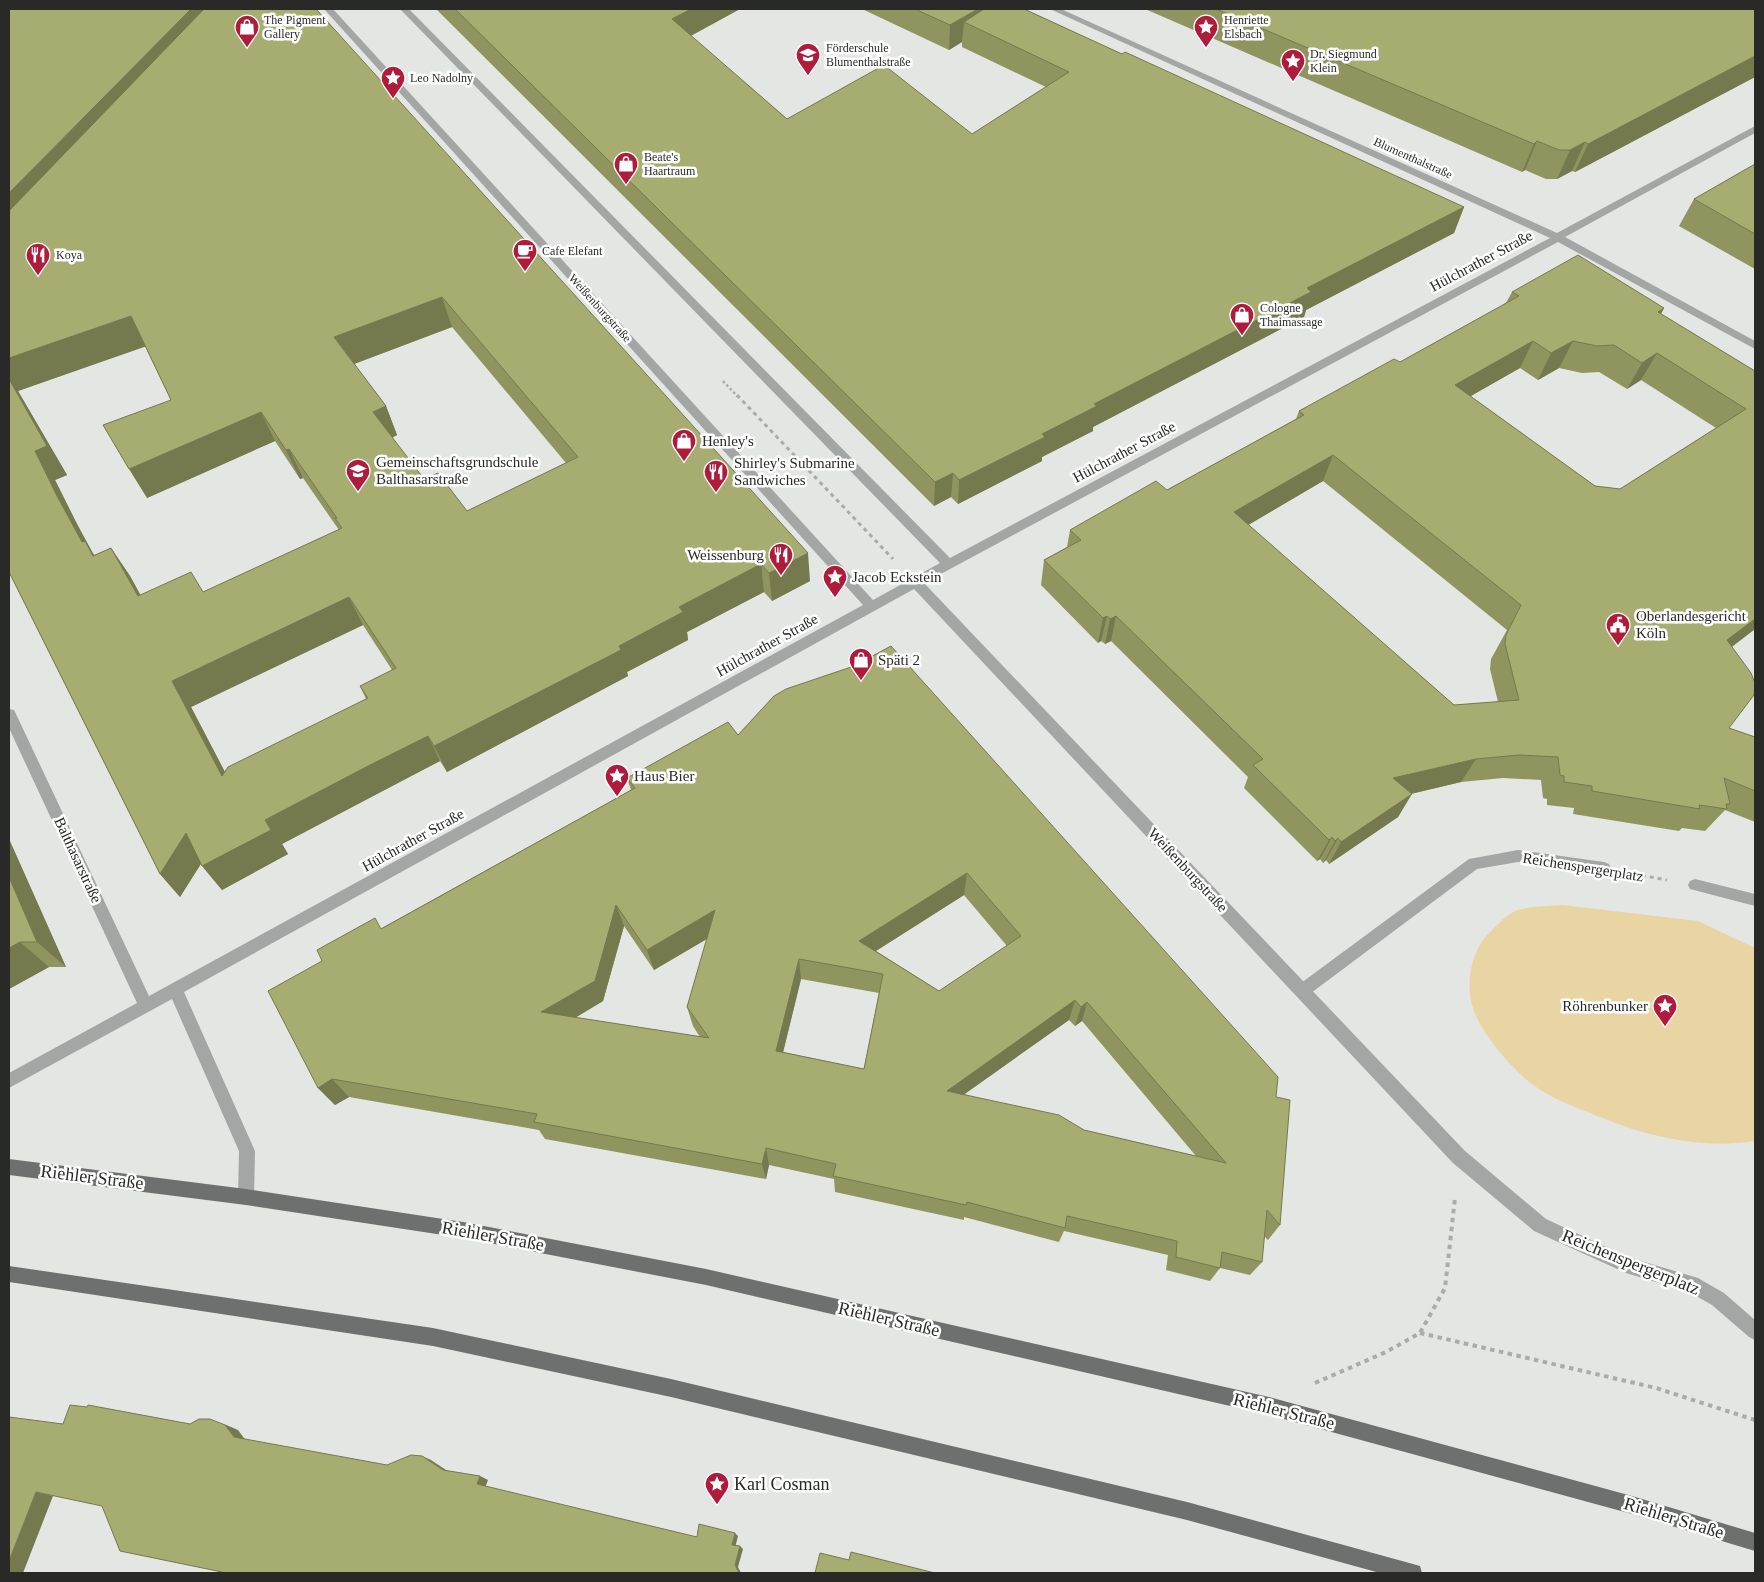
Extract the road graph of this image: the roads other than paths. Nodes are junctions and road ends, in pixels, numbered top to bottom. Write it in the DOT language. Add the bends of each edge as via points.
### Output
graph roads {
  1 [pos="328,9"];
  2 [pos="404,9"];
  3 [pos="1054,9"];
  4 [pos="1755,128"];
  5 [pos="1559,238"];
  6 [pos="1755,346"];
  7 [pos="949,564"];
  8 [pos="916,583"];
  9 [pos="872,607"];
  10 [pos="9,714"];
  11 [pos="1604,868"];
  12 [pos="1695,885"];
  13 [pos="1755,900"];
  14 [pos="175,990"];
  15 [pos="1302,991"];
  16 [pos="146,1005"];
  17 [pos="9,1081"];
  18 [pos="1459,1157"];
  19 [pos="9,1167"];
  20 [pos="246,1197"];
  21 [pos="9,1274"];
  22 [pos="1755,1331"];
  23 [pos="1755,1542"];
  24 [pos="1388,1570"];
  25 [pos="1413,1573"];
  1 -- 9 [label="street, Weißenburgstraße"];
  2 -- 7 [label="street"];
  3 -- 5 [label="street, Blumenthalstraße"];
  4 -- 5 [label="street, Hülchrather Straße"];
  5 -- 6 [label="street, Blumenthalstraße"];
  5 -- 7 [label="street, Hülchrather Straße"];
  7 -- 8 [label="street, Hülchrather Straße"];
  8 -- 9 [label="street, Hülchrather Straße"];
  8 -- 15 [label="street, Weißenburgstraße"];
  9 -- 14 [label="street, Hülchrather Straße"];
  10 -- 16 [label="street, Balthasarstraße"];
  11 -- 15 [label="street, Reichenspergerplatz" via="1518,856 1474,862"];
  12 -- 13 [label="street"];
  14 -- 16 [label="street, Hülchrather Straße"];
  14 -- 20 [label="street" via="246,1151"];
  15 -- 18 [label="street, Weißenburgstraße"];
  16 -- 17 [label="street, Hülchrather Straße"];
  18 -- 22 [label="street, Reichenspergerplatz" via="1540,1225 1626,1265 1692,1284 1718,1299"];
  19 -- 20 [label="main road, Riehler Straße"];
  20 -- 23 [label="main road, Riehler Straße" via="463,1230 706,1277 1269,1406"];
  21 -- 24 [label="main road" via="443,1339 671,1388 1168,1506"];
  24 -- 25 [label="main road"];
}
